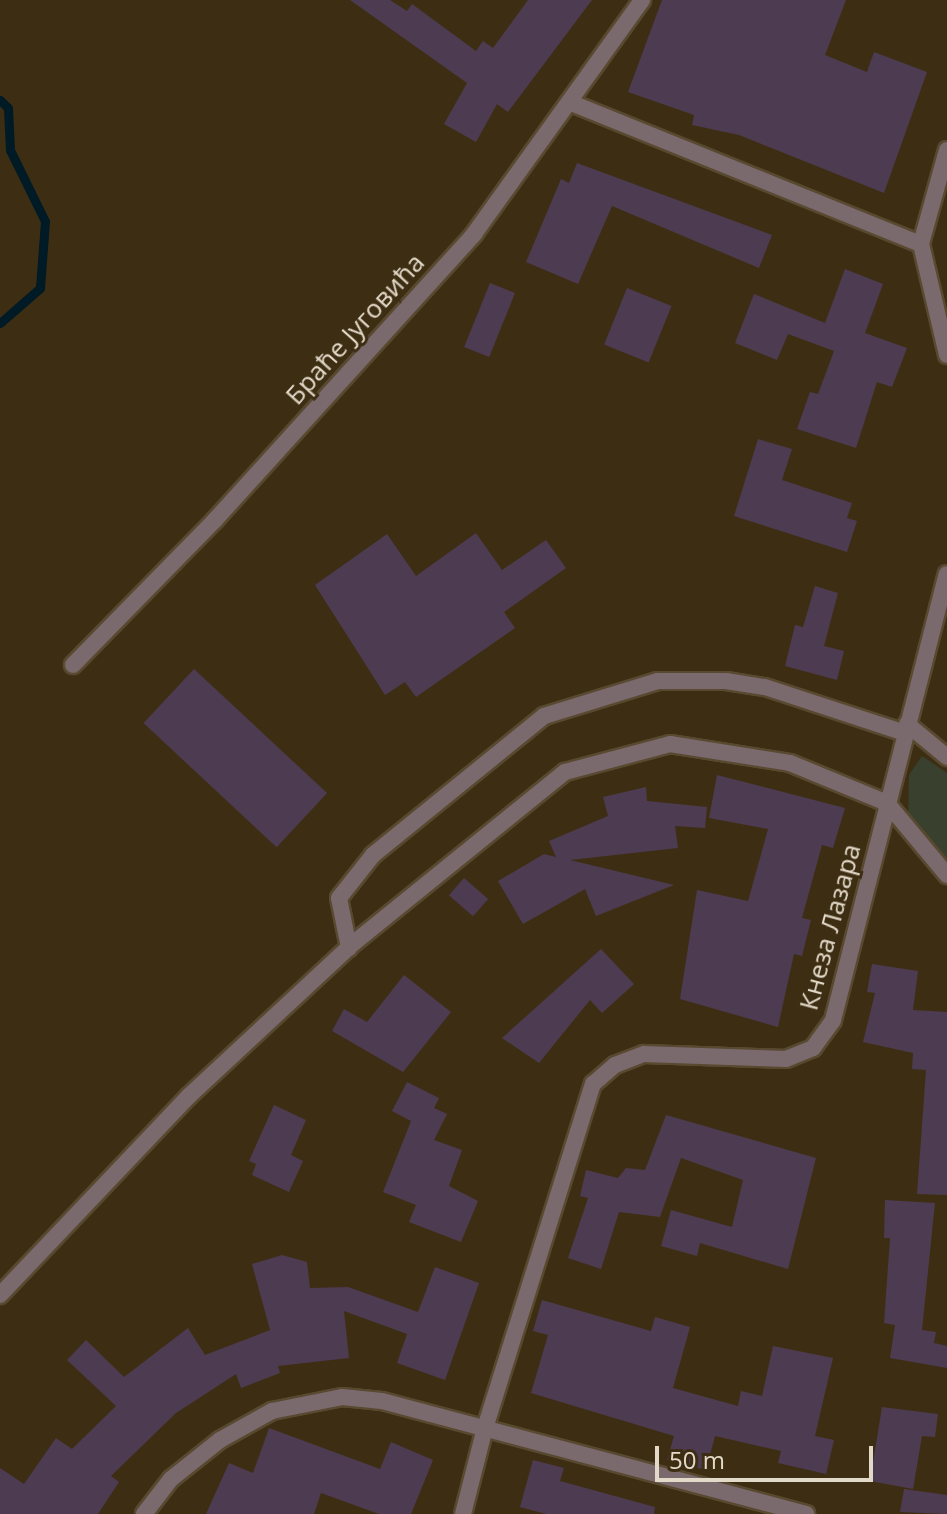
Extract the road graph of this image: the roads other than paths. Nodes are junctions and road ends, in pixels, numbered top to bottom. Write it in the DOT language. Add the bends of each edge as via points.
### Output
graph roads {
  1 [pos="642,0"];
  2 [pos="569,102"];
  3 [pos="947,150"];
  4 [pos="921,244"];
  5 [pos="947,355"];
  6 [pos="947,574"];
  7 [pos="73,665"];
  8 [pos="906,728"];
  9 [pos="947,757"];
  10 [pos="887,803"];
  11 [pos="947,875"];
  12 [pos="349,948"];
  13 [pos="0,1295"];
  14 [pos="485,1428"];
  15 [pos="144,1514"];
  16 [pos="463,1514"];
  17 [pos="806,1514"];
  1 -- 2 [label="street, Браће Југовића"];
  2 -- 4 [label="street"];
  2 -- 7 [label="street, Браће Југовића" via="474,234 215,520"];
  3 -- 4 [label="street"];
  4 -- 5 [label="street"];
  6 -- 8 [label="street, Кнеза Лазара"];
  8 -- 9 [label="street"];
  8 -- 10 [label="street, Кнеза Лазара"];
  8 -- 12 [label="street" via="765,687 726,681 658,681 544,716 373,855 339,898"];
  10 -- 11 [label="street"];
  10 -- 12 [label="street" via="790,763 670,744 565,772"];
  10 -- 14 [label="street, Кнеза Лазара" via="833,1020 813,1048 786,1059 644,1054 615,1065 593,1084"];
  12 -- 13 [label="street" via="189,1096"];
  14 -- 15 [label="street" via="382,1401 342,1397 298,1402 248,1423 195,1457"];
  14 -- 16 [label="street, Кнеза Лазара"];
  14 -- 17 [label="street"];
}
